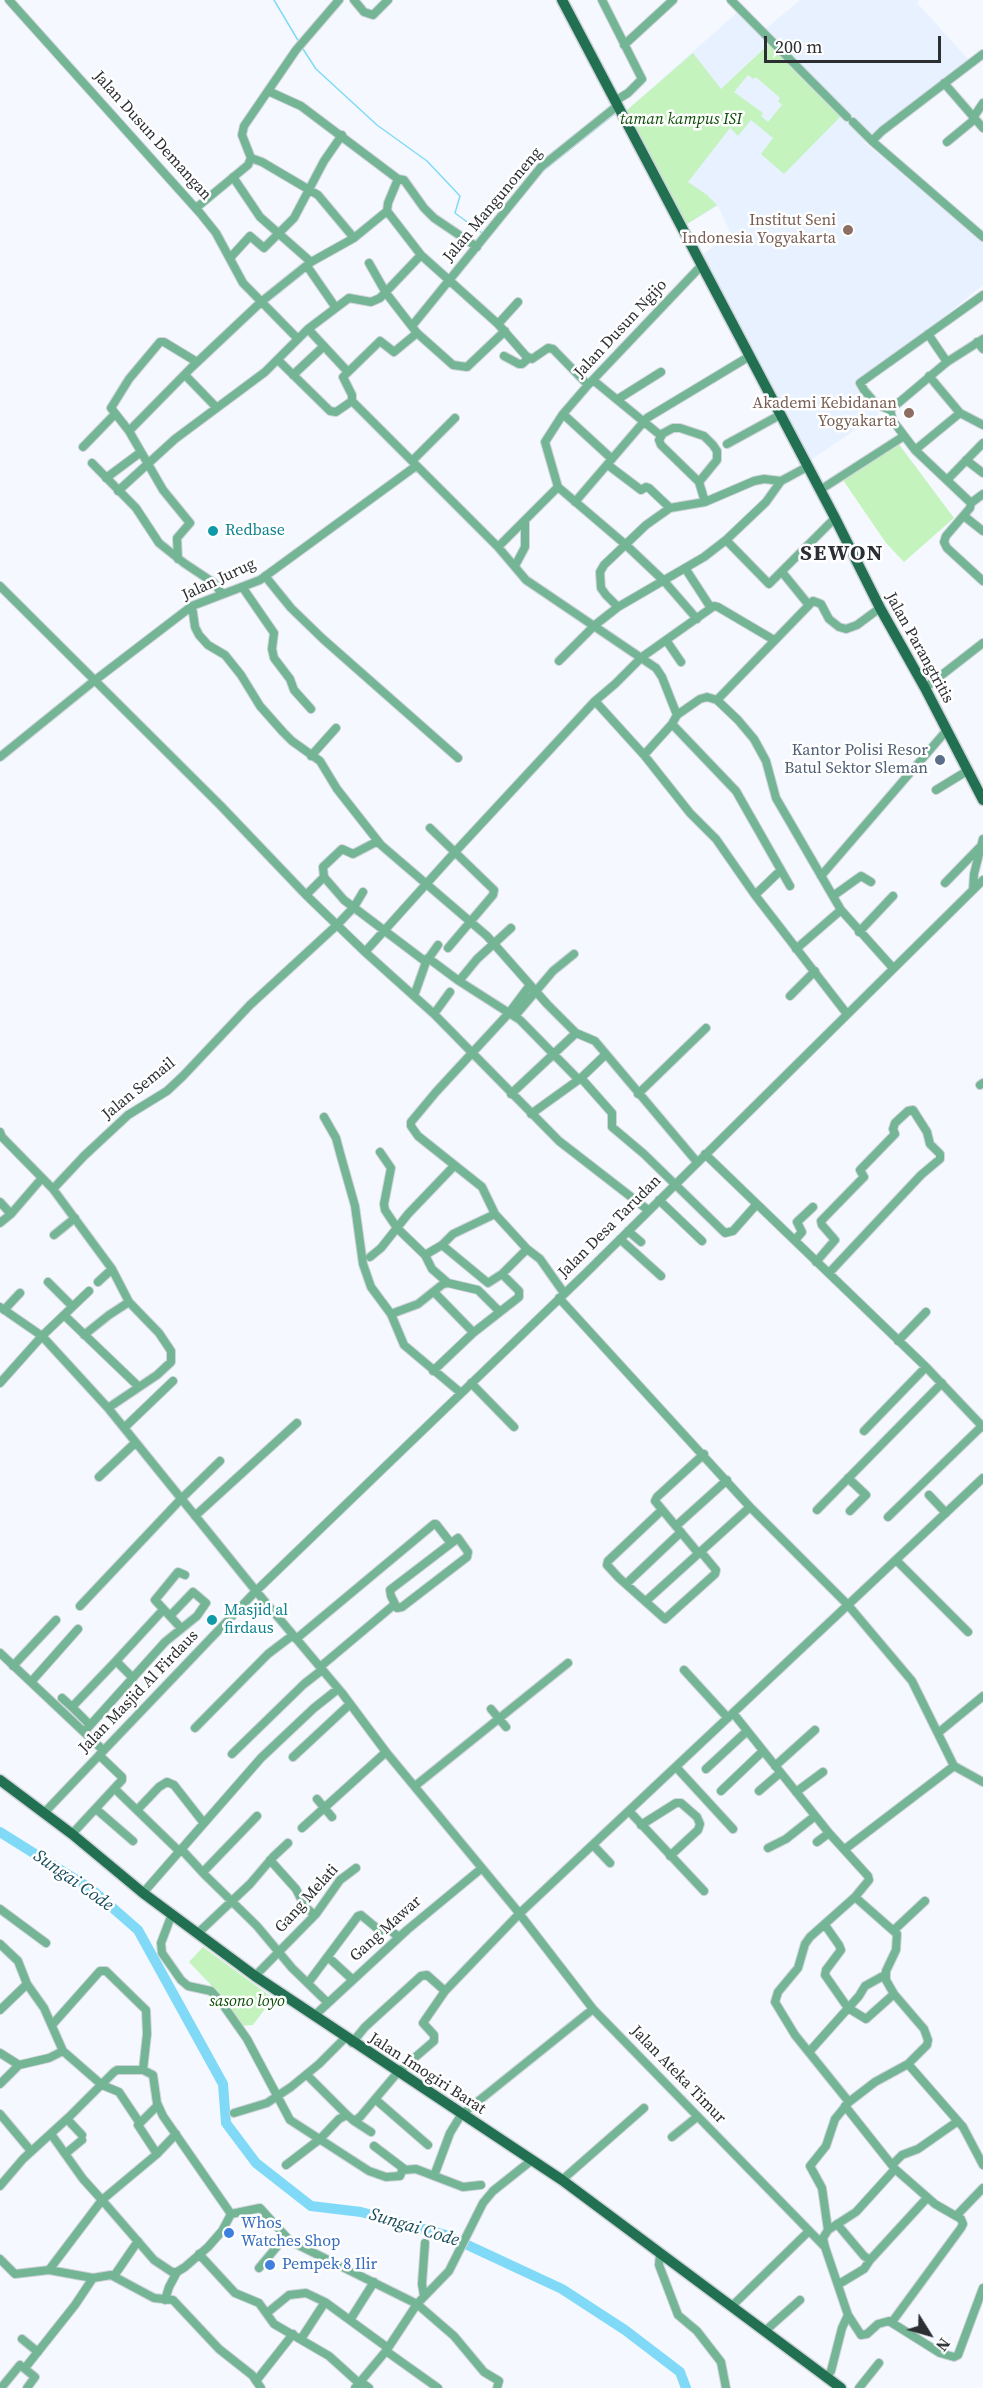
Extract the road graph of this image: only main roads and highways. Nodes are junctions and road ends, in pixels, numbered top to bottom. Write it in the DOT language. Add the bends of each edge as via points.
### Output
graph roads {
  1 [pos="562,0"];
  2 [pos="983,800"];
  3 [pos="0,1780"];
  4 [pos="841,2388"];
  1 -- 2 [label="main road, Jalan Parangtritis"];
  3 -- 4 [label="main road, Jalan Imogiri Barat" via="142,1893 255,1976 562,2180"];
}
